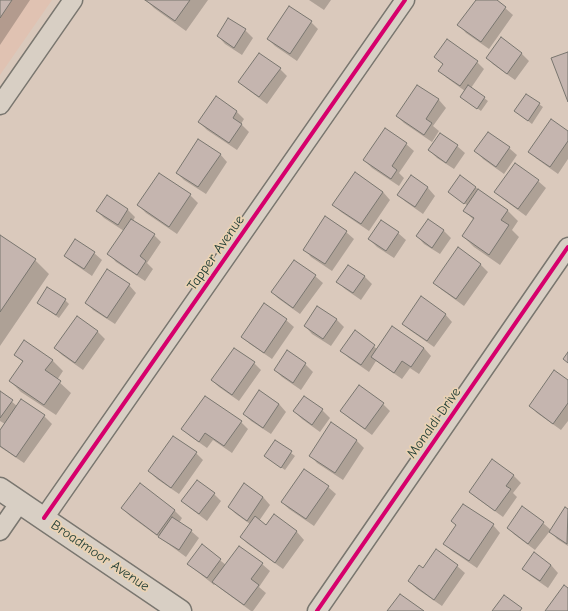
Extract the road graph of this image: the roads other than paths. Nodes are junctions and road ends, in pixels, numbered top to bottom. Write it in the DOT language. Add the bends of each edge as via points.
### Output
graph roads {
  1 [pos="73,0"];
  2 [pos="405,0"];
  3 [pos="0,106"];
  4 [pos="568,247"];
  5 [pos="0,489"];
  6 [pos="20,502"];
  7 [pos="44,518"];
  8 [pos="0,531"];
  9 [pos="180,611"];
  10 [pos="317,611"];
  1 -- 3 [label="street"];
  2 -- 7 [label="street, Tapper Avenue"];
  4 -- 10 [label="street, Monaldi Drive"];
  5 -- 6 [label="street, Broadmoor Avenue"];
  6 -- 7 [label="street, Broadmoor Avenue"];
  6 -- 8 [label="street"];
  7 -- 9 [label="street, Broadmoor Avenue"];
}
